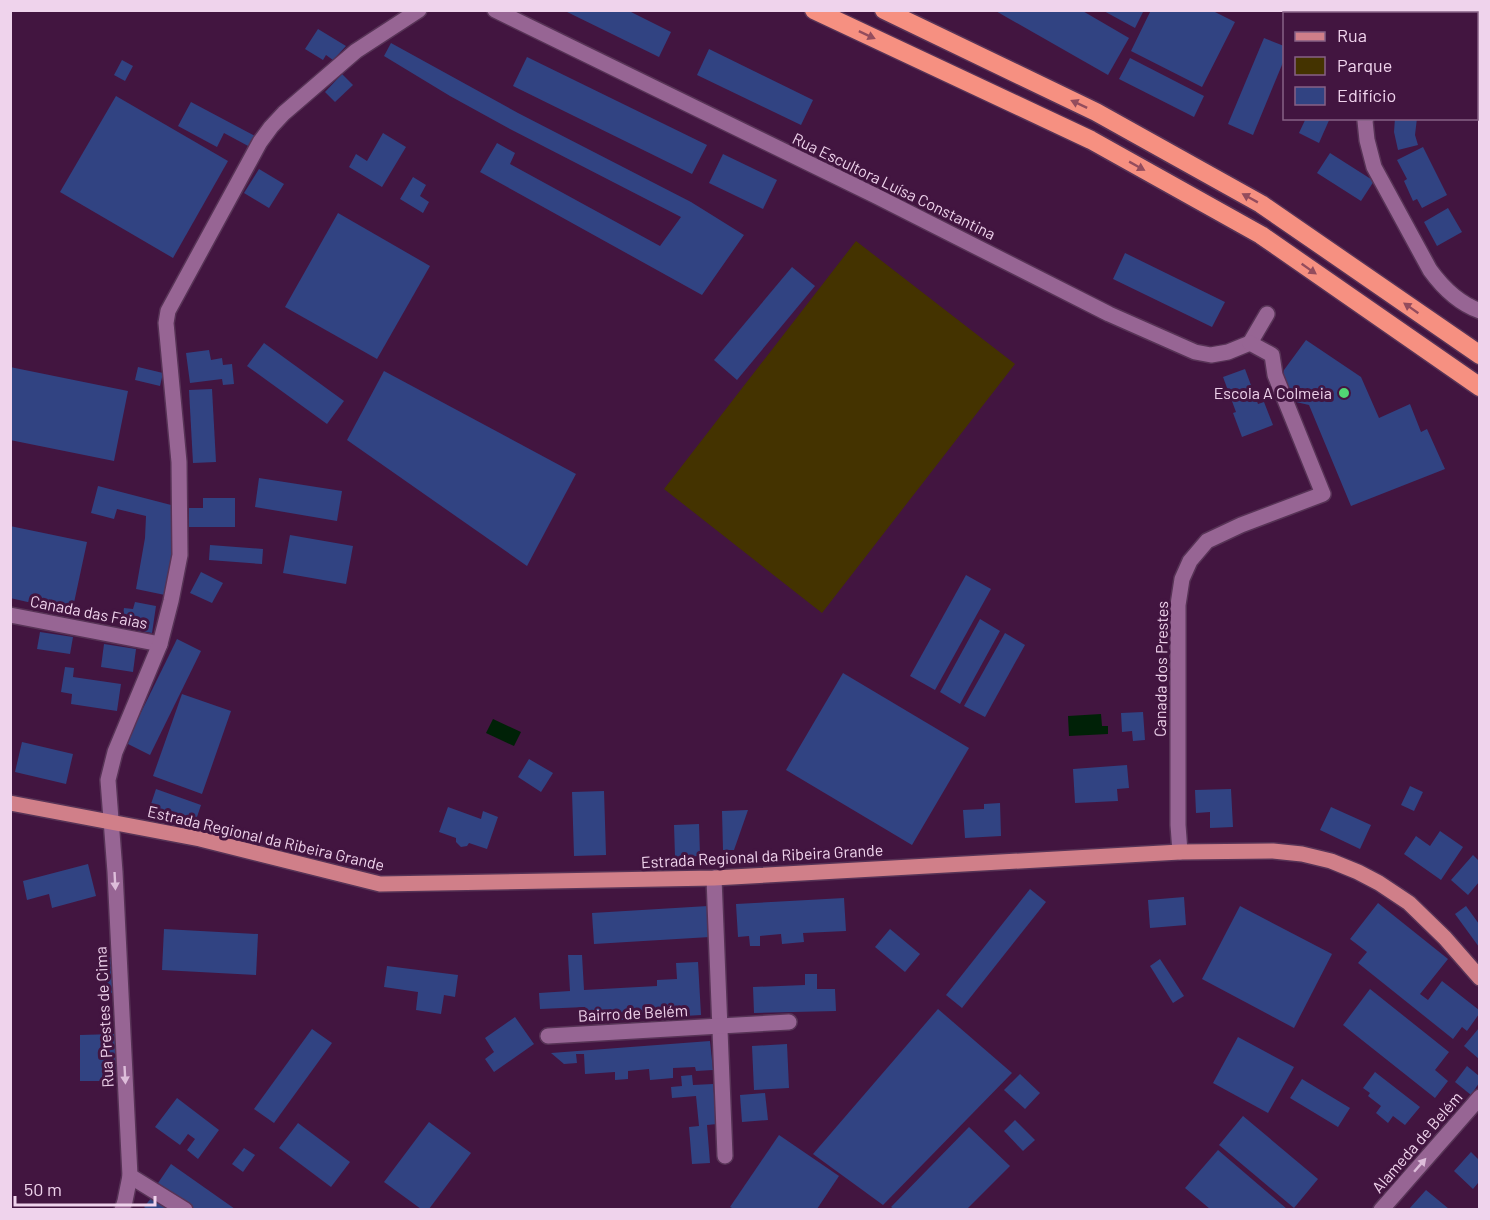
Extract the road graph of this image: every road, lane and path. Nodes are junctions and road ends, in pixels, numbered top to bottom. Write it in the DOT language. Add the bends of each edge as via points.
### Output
graph roads {
  1 [pos="419,10"];
  2 [pos="495,10"];
  3 [pos="814,10"];
  4 [pos="884,10"];
  5 [pos="1365,120"];
  6 [pos="1479,311"];
  7 [pos="1267,314"];
  8 [pos="1250,344"];
  9 [pos="1479,356"];
  10 [pos="1479,387"];
  11 [pos="10,615"];
  12 [pos="160,644"];
  13 [pos="10,802"];
  14 [pos="111,822"];
  15 [pos="1180,852"];
  16 [pos="714,878"];
  17 [pos="1479,978"];
  18 [pos="789,1022"];
  19 [pos="720,1026"];
  20 [pos="548,1036"];
  21 [pos="1479,1097"];
  22 [pos="725,1156"];
  23 [pos="130,1176"];
  24 [pos="122,1209"];
  25 [pos="185,1209"];
  26 [pos="1381,1209"];
  1 -- 12 [label="street, Rua Prestes de Cima" via="356,51 271,127 168,310 179,462 180,555"];
  2 -- 8 [label="street, Rua Escultora Luísa Constantina" via="1109,314 1195,352 1211,355"];
  3 -- 10 [label="highway, one-way" via="1091,141 1251,230"];
  9 -- 4 [label="highway, one-way" via="1261,204 1096,112"];
  5 -- 6 [label="street" via="1374,167 1430,270 1451,295"];
  7 -- 8 [label="street"];
  8 -- 15 [label="street, Canada dos Prestes" via="1272,355 1275,375 1323,494 1207,541 1190,561 1182,579 1178,605"];
  11 -- 12 [label="street, Canada das Faias"];
  12 -- 14 [label="street, Rua Prestes de Cima" via="115,752 108,780"];
  13 -- 14 [label="main road, Estrada Regional da Ribeira Grande"];
  14 -- 16 [label="main road, Estrada Regional da Ribeira Grande" via="200,839 380,884"];
  14 -- 23 [label="street, Rua Prestes de Cima, one-way"];
  15 -- 16 [label="main road, Estrada Regional da Ribeira Grande"];
  15 -- 17 [label="main road, Estrada Regional da Ribeira Grande" via="1302,854 1358,872 1409,903"];
  16 -- 19 [label="street"];
  18 -- 19 [label="street, Bairro de Belém"];
  19 -- 20 [label="street, Bairro de Belém"];
  19 -- 22 [label="street"];
  26 -- 21 [label="street, Alameda de Belém, one-way"];
  23 -- 24 [label="street, Rua Prestes de Cima"];
  23 -- 25 [label="street"];
}
